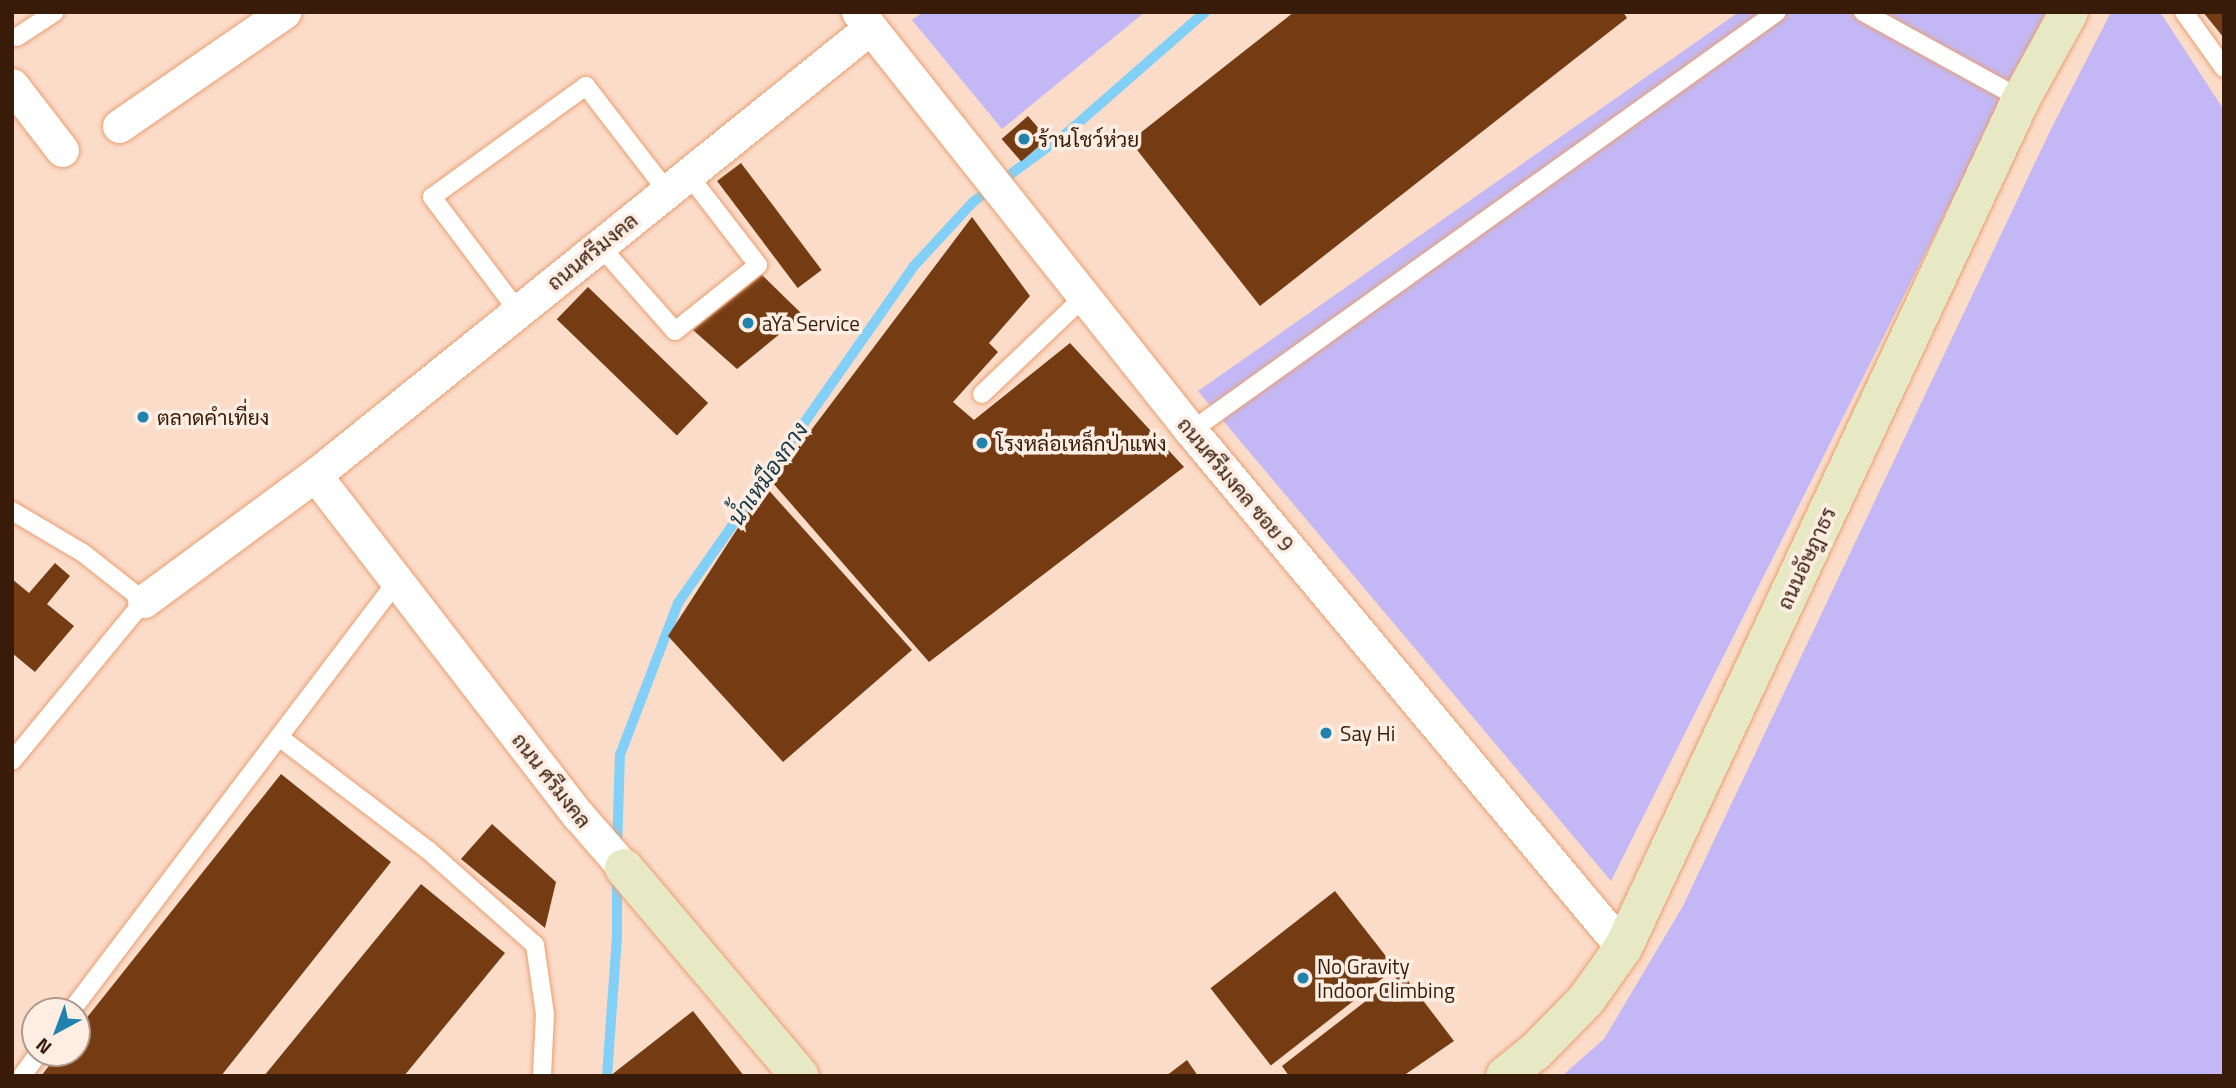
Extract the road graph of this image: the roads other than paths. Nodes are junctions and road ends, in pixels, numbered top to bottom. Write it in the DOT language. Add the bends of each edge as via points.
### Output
graph roads {
  1 [pos="55,12"];
  2 [pos="284,12"];
  3 [pos="1777,12"];
  4 [pos="1863,12"];
  5 [pos="2069,12"];
  6 [pos="2184,12"];
  7 [pos="864,20"];
  8 [pos="17,37"];
  9 [pos="2224,68"];
  10 [pos="12,85"];
  11 [pos="2021,99"];
  12 [pos="119,125"];
  13 [pos="62,150"];
  14 [pos="678,183"];
  15 [pos="600,246"];
  16 [pos="1085,296"];
  17 [pos="518,312"];
  18 [pos="982,394"];
  19 [pos="1191,431"];
  20 [pos="315,475"];
  21 [pos="12,511"];
  22 [pos="397,581"];
  23 [pos="144,601"];
  24 [pos="279,737"];
  25 [pos="12,761"];
  26 [pos="624,868"];
  27 [pos="1623,948"];
  28 [pos="82,997"];
  29 [pos="542,1076"];
  30 [pos="800,1076"];
  31 [pos="1505,1076"];
  1 -- 8 [label="lane"];
  2 -- 12 [label="street"];
  3 -- 19 [label="lane"];
  4 -- 11 [label="lane"];
  5 -- 11 [label="street, ถนนอัษฎาธร"];
  6 -- 9 [label="lane"];
  7 -- 14 [label="street, ถนนศรีมงคล"];
  7 -- 16 [label="street, ถนนศรีมงคล ซอย 9"];
  10 -- 13 [label="street"];
  11 -- 27 [label="street, ถนนอัษฎาธร"];
  14 -- 15 [label="street, ถนนศรีมงคล"];
  14 -- 15 [label="lane" via="758,264 675,331"];
  14 -- 17 [label="lane" via="586,86 432,197"];
  15 -- 17 [label="street, ถนนศรีมงคล"];
  16 -- 18 [label="lane"];
  16 -- 19 [label="street, ถนนศรีมงคล ซอย 9"];
  17 -- 20 [label="street, ถนนศรีมงคล"];
  19 -- 27 [label="street, ถนนศรีมงคล ซอย 9"];
  20 -- 22 [label="street, ถนน ศรีมงคล"];
  20 -- 23 [label="street, ถนนศรีมงคล"];
  21 -- 23 [label="lane" via="83,553"];
  22 -- 24 [label="lane"];
  22 -- 26 [label="street, ถนน ศรีมงคล"];
  23 -- 25 [label="lane"];
  24 -- 28 [label="lane"];
  24 -- 29 [label="lane" via="428,850 535,945 545,1014"];
  26 -- 30 [label="street, ถนน ศรีมงคล"];
  27 -- 31 [label="street, ถนนอัษฎาธร" via="1586,1000"];
}
